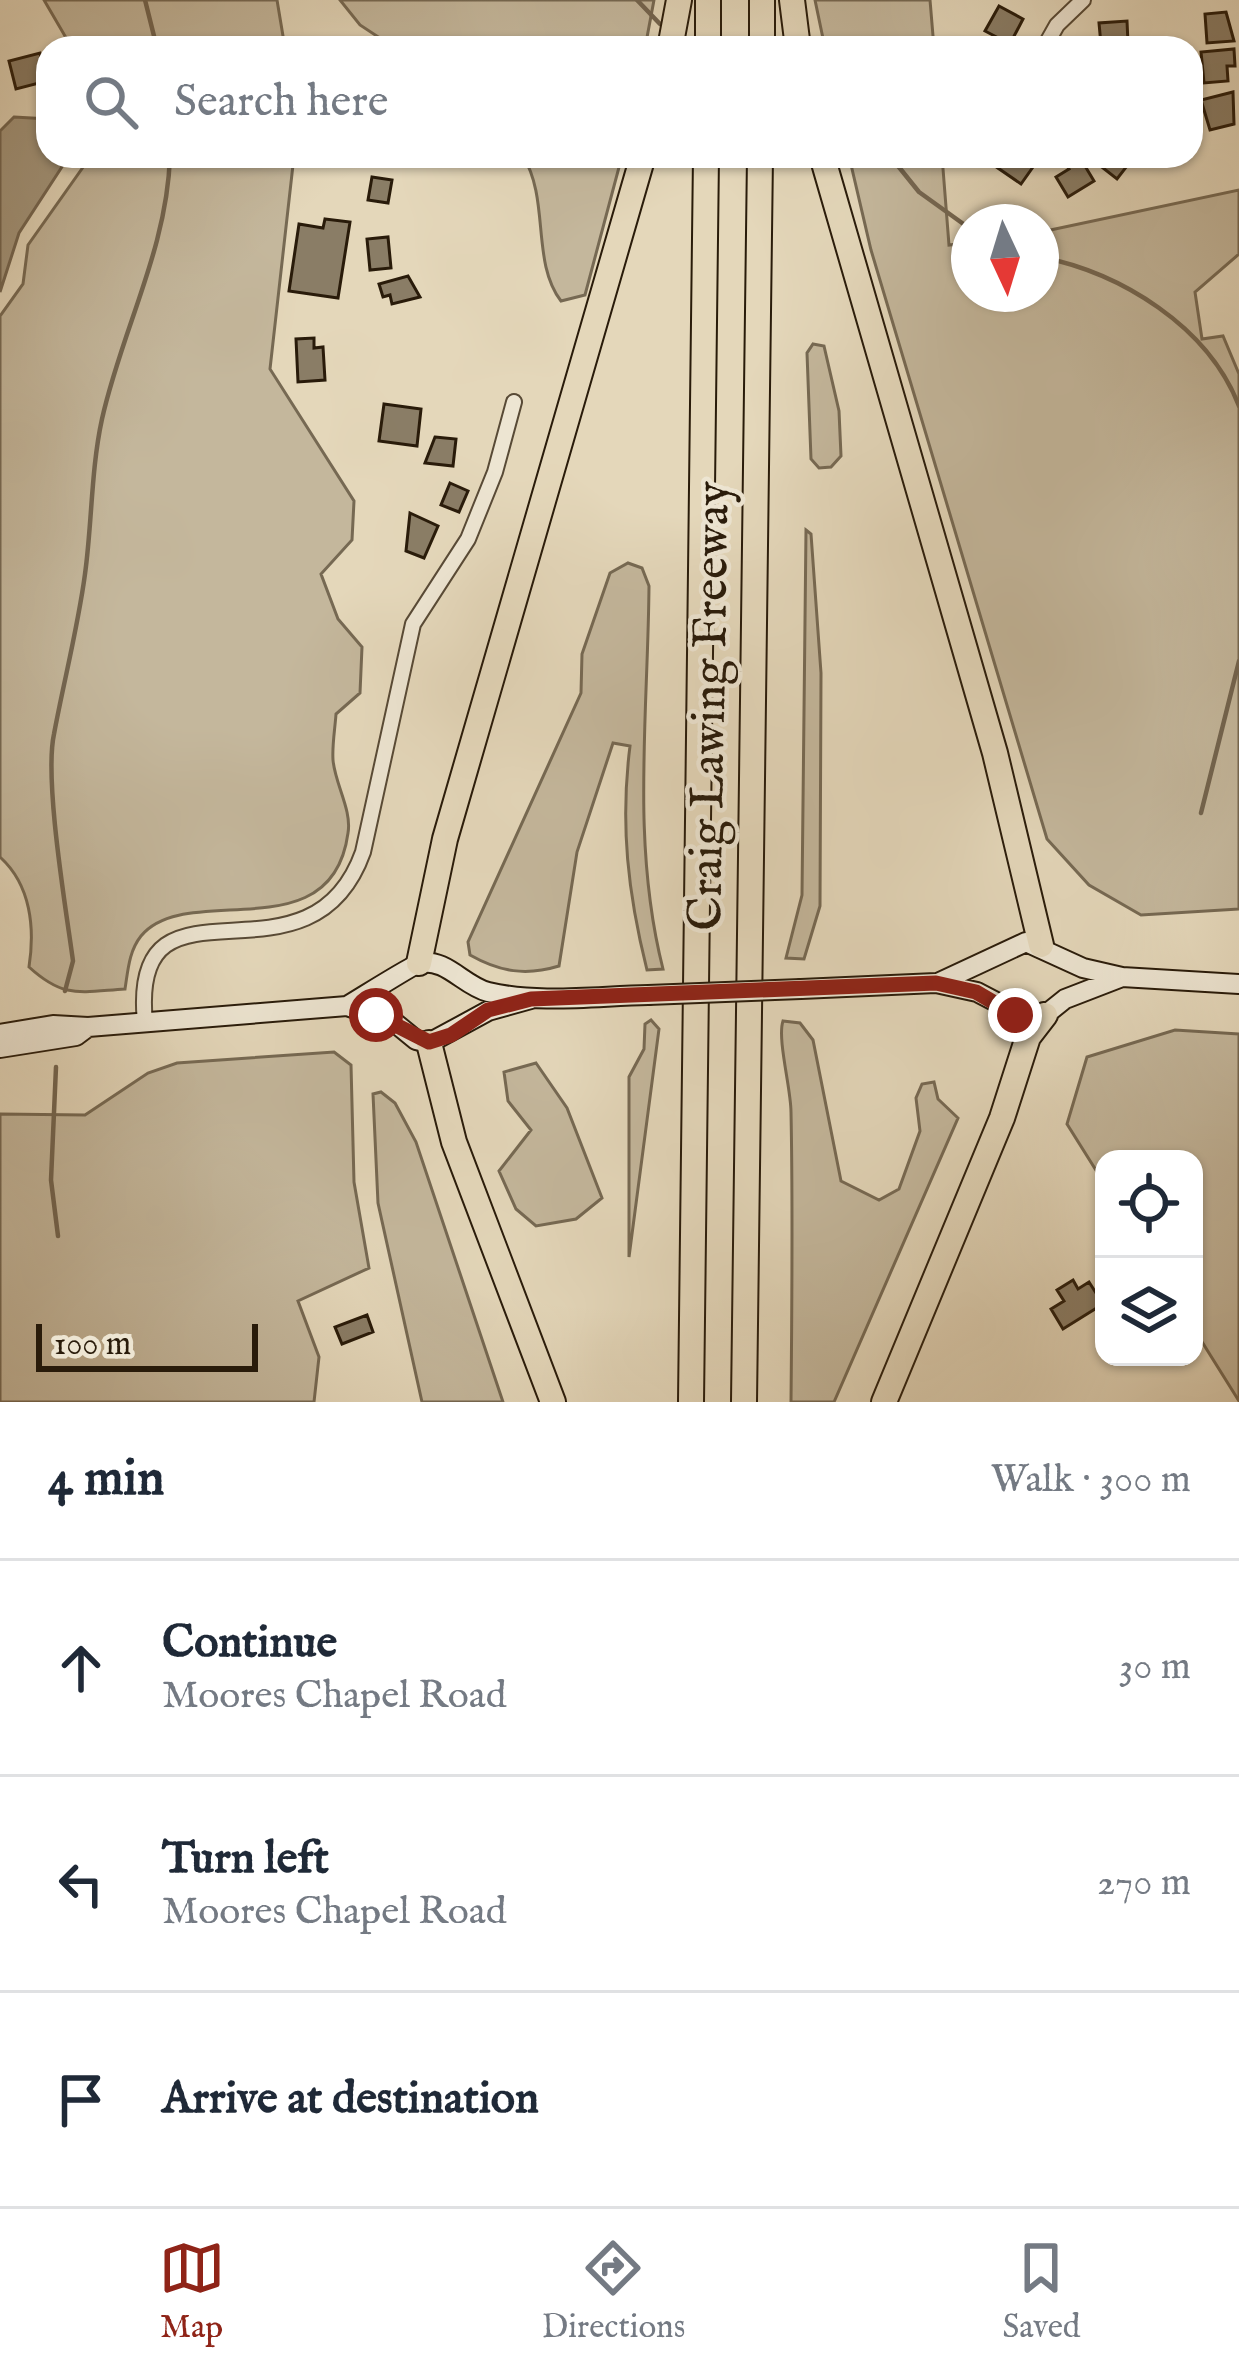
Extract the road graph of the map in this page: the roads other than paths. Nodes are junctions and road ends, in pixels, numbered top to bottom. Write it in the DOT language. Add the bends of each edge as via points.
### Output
graph roads {
  1 [pos="679,0"];
  2 [pos="708,0"];
  3 [pos="762,0"];
  4 [pos="792,0"];
  5 [pos="1083,0"];
  6 [pos="672,36"];
  7 [pos="707,36"];
  8 [pos="762,36"];
  9 [pos="796,36"];
  10 [pos="1051,36"];
  11 [pos="640,168"];
  12 [pos="706,168"];
  13 [pos="760,168"];
  14 [pos="825,168"];
  15 [pos="514,402"];
  16 [pos="1051,951"];
  17 [pos="419,963"];
  18 [pos="1122,977"];
  19 [pos="393,982"];
  20 [pos="936,983"];
  21 [pos="1239,983"];
  22 [pos="531,999"];
  23 [pos="347,1006"];
  24 [pos="1056,1007"];
  25 [pos="145,1022"];
  26 [pos="394,1022"];
  27 [pos="88,1028"];
  28 [pos="0,1034"];
  29 [pos="429,1042"];
  30 [pos="0,1048"];
  31 [pos="553,1402"];
  32 [pos="691,1402"];
  33 [pos="744,1402"];
  34 [pos="884,1402"];
  1 -- 6 [label="highway"];
  2 -- 7 [label="highway"];
  3 -- 8 [label="highway"];
  4 -- 9 [label="highway"];
  5 -- 10 [label="street"];
  11 -- 17 [label="highway" via="446,839"];
  12 -- 32 [label="highway, Craig Lawing Freeway"];
  13 -- 33 [label="highway, Craig Lawing Freeway"];
  14 -- 16 [label="highway"];
  15 -- 25 [label="street" via="468,539 412,624 366,841 348,887 324,911 292,925 169,940 146,974"];
  16 -- 18 [label="main road"];
  16 -- 20 [label="main road" via="1011,945"];
  16 -- 24 [label="main road" via="1069,978"];
  17 -- 19 [label="main road"];
  17 -- 22 [label="main road" via="441,965 476,989"];
  18 -- 21 [label="main road"];
  18 -- 24 [label="main road"];
  19 -- 23 [label="main road"];
  19 -- 26 [label="main road"];
  20 -- 22 [label="main road, bridge"];
  20 -- 24 [label="main road" via="976,992 1015,1015"];
  22 -- 29 [label="main road" via="488,1010"];
  23 -- 25 [label="main road"];
  23 -- 26 [label="main road"];
  24 -- 34 [label="highway" via="1028,1037 996,1135"];
  25 -- 27 [label="main road"];
  26 -- 29 [label="main road"];
  27 -- 28 [label="main road"];
  27 -- 30 [label="main road"];
  29 -- 31 [label="highway" via="454,1142"];
}
